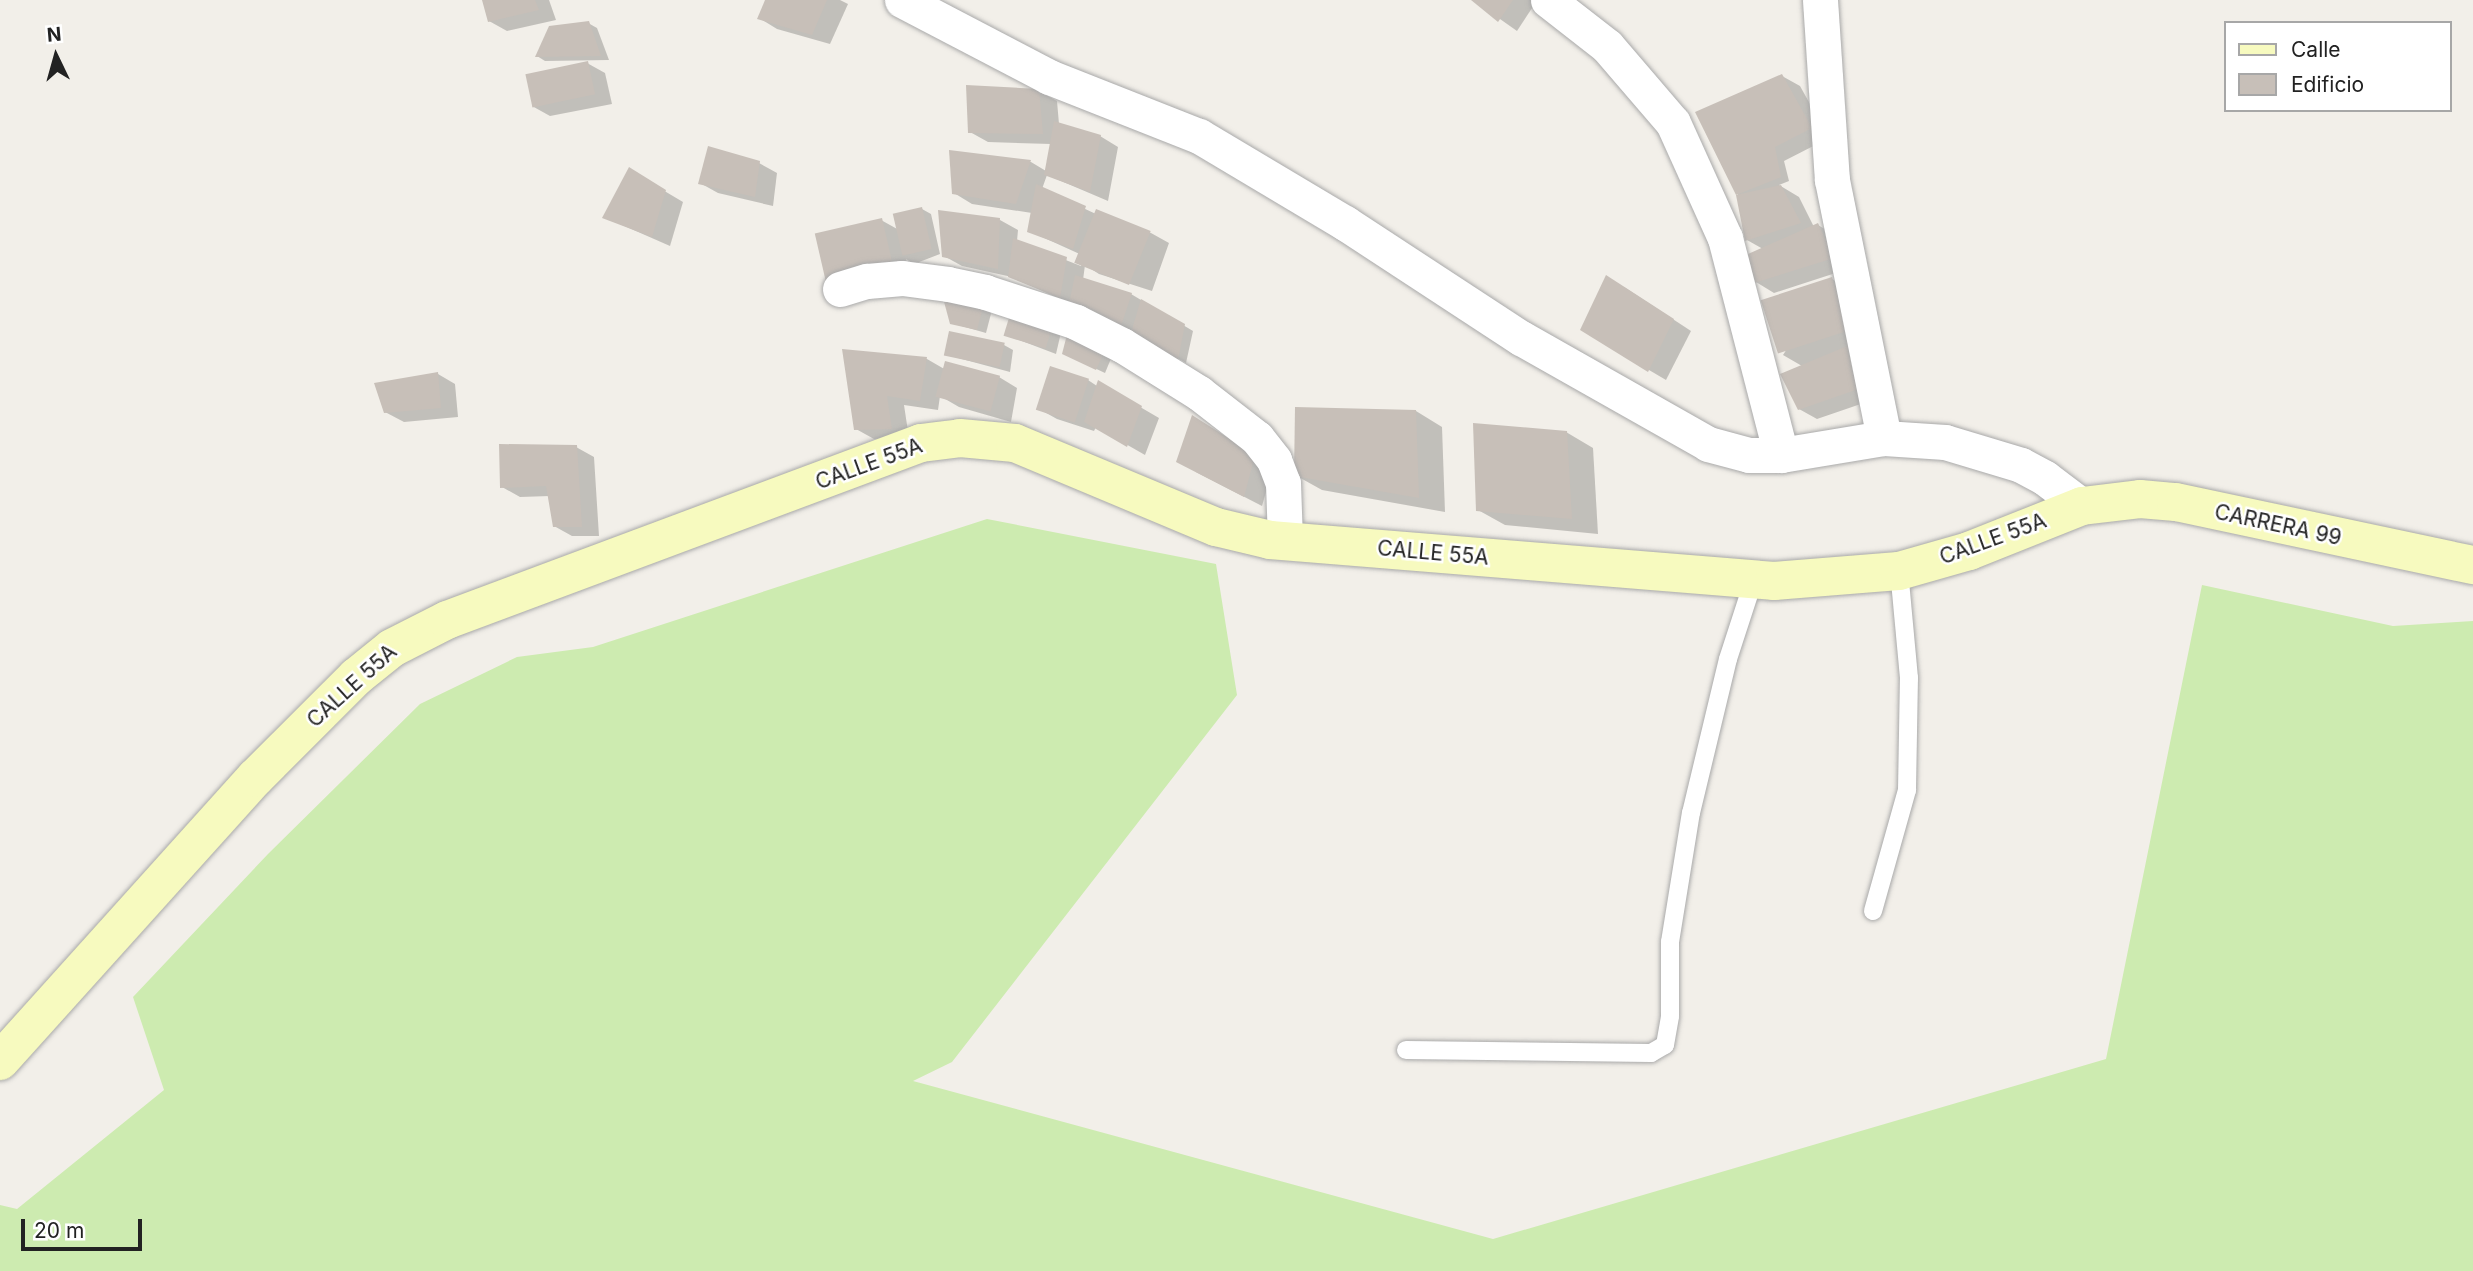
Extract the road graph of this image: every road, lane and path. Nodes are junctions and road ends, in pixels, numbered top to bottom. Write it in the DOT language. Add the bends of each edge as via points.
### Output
graph roads {
  1 [pos="902,0"];
  2 [pos="1548,0"];
  3 [pos="1820,0"];
  4 [pos="841,289"];
  5 [pos="1884,438"];
  6 [pos="1782,455"];
  7 [pos="2082,506"];
  8 [pos="1285,541"];
  9 [pos="2473,565"];
  10 [pos="1899,571"];
  11 [pos="1754,579"];
  12 [pos="1873,911"];
  13 [pos="1406,1050"];
  14 [pos="0,1061"];
  1 -- 6 [label="street" via="1049,77 1199,136 1345,223 1521,338 1708,444 1749,455"];
  2 -- 6 [label="street" via="1607,46 1673,123 1725,238"];
  3 -- 5 [label="street" via="1832,180"];
  4 -- 8 [label="street" via="902,278 948,284 1076,322 1122,345 1199,393 1257,438 1274,460 1283,483"];
  5 -- 6 [label="street"];
  5 -- 7 [label="street" via="1945,442 1994,455 2045,478"];
  7 -- 9 [label="street, CARRERA 99" via="2140,499 2176,502"];
  7 -- 10 [label="street, CALLE 55A" via="1969,551"];
  8 -- 11 [label="street, CALLE 55A"];
  8 -- 14 [label="street, CALLE 55A" via="1216,527 1015,443 960,438 921,443 447,620 392,648 356,677 174,865"];
  10 -- 11 [label="street, CALLE 55A" via="1815,580"];
  10 -- 12 [label="lane" via="1909,678 1907,790"];
  11 -- 13 [label="lane" via="1728,659 1691,813 1670,942 1670,1016 1665,1045 1651,1053"];
}
